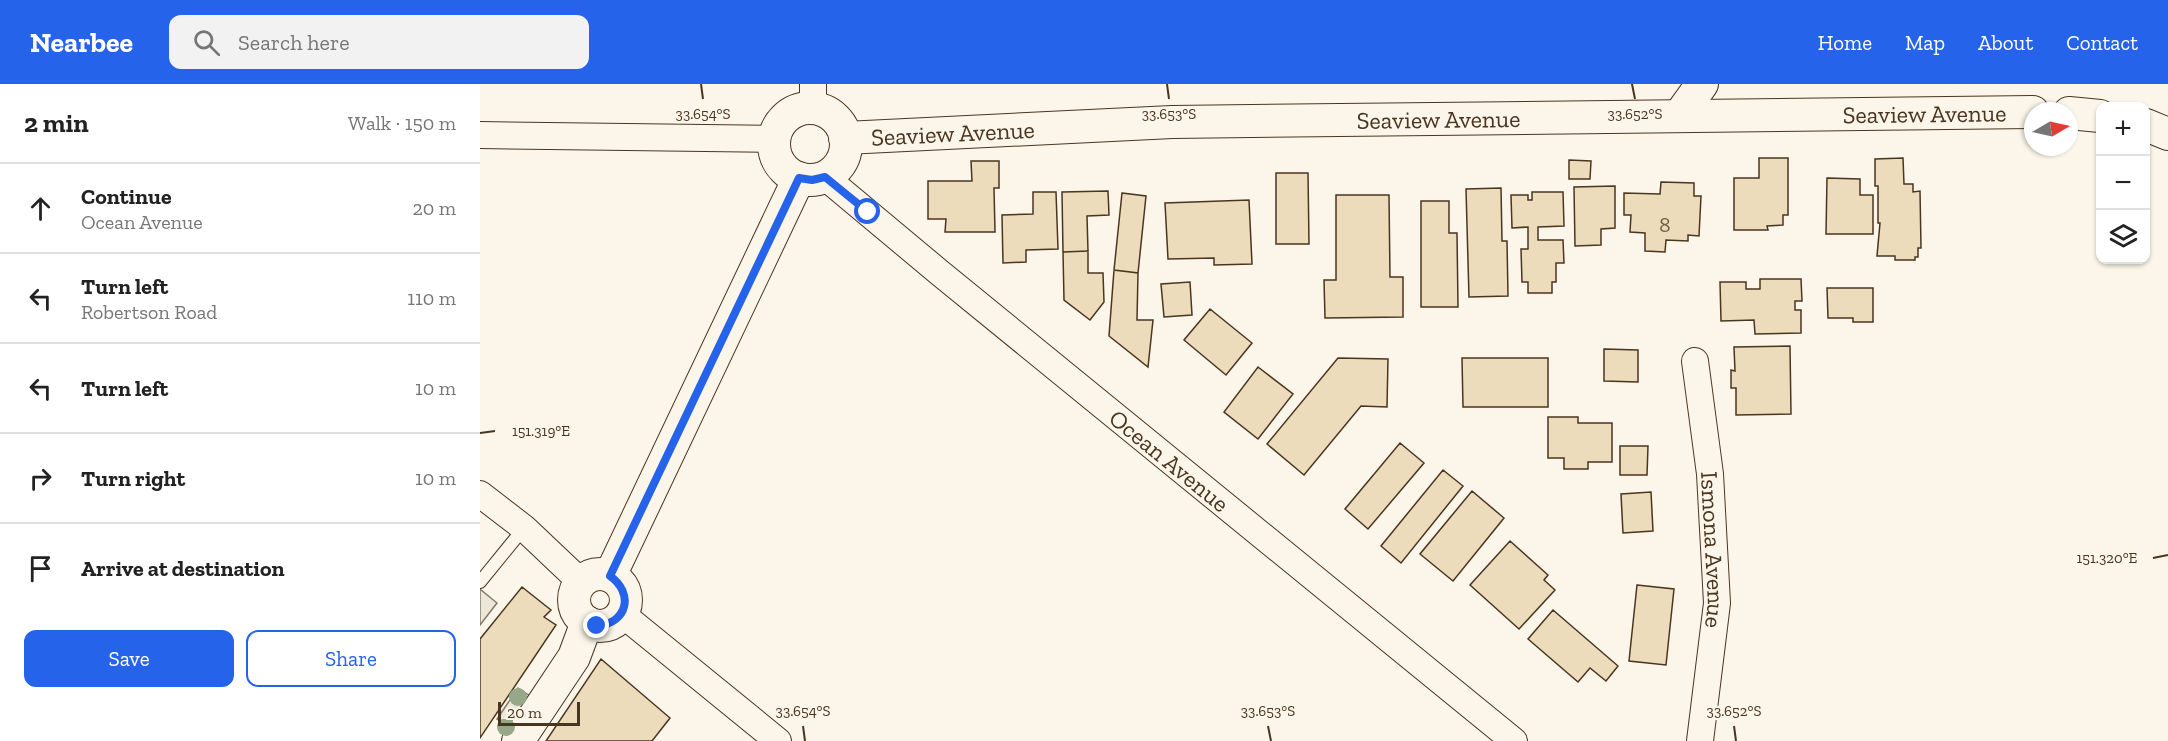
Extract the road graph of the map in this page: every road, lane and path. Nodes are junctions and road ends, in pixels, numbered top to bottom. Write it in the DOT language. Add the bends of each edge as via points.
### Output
graph roads {
  1 [pos="1702,84"];
  2 [pos="813,96"];
  3 [pos="2024,112"];
  4 [pos="2078,114"];
  5 [pos="1679,116"];
  6 [pos="2096,116"];
  7 [pos="2150,127"];
  8 [pos="2168,134"];
  9 [pos="480,135"];
  10 [pos="845,138"];
  11 [pos="774,140"];
  12 [pos="812,177"];
  13 [pos="1695,361"];
  14 [pos="480,494"];
  15 [pos="524,528"];
  16 [pos="595,579"];
  17 [pos="480,582"];
  18 [pos="622,614"];
  19 [pos="587,622"];
  20 [pos="518,741"];
  21 [pos="778,741"];
  22 [pos="1514,741"];
  23 [pos="1700,741"];
  1 -- 5 [label="street"];
  2 -- 10 [label="street" via="842,127"];
  2 -- 11 [label="street" via="788,115"];
  3 -- 5 [label="street, Seaview Avenue"];
  4 -- 6 [label="street"];
  5 -- 10 [label="street, Seaview Avenue" via="1172,122"];
  7 -- 8 [label="street"];
  9 -- 11 [label="street"];
  10 -- 12 [label="street" via="838,166"];
  11 -- 12 [label="street" via="779,163 787,172"];
  12 -- 16 [label="street"];
  12 -- 22 [label="street, Ocean Avenue" via="940,273"];
  13 -- 23 [label="street, Ismona Avenue" via="1710,474 1717,603"];
  14 -- 15 [label="street"];
  15 -- 16 [label="street"];
  15 -- 17 [label="lane"];
  16 -- 18 [label="street" via="618,582 625,598"];
  16 -- 19 [label="street" via="574,598 574,606"];
  18 -- 19 [label="street" via="607,625"];
  18 -- 21 [label="street"];
  19 -- 20 [label="street" via="574,657"];
}
